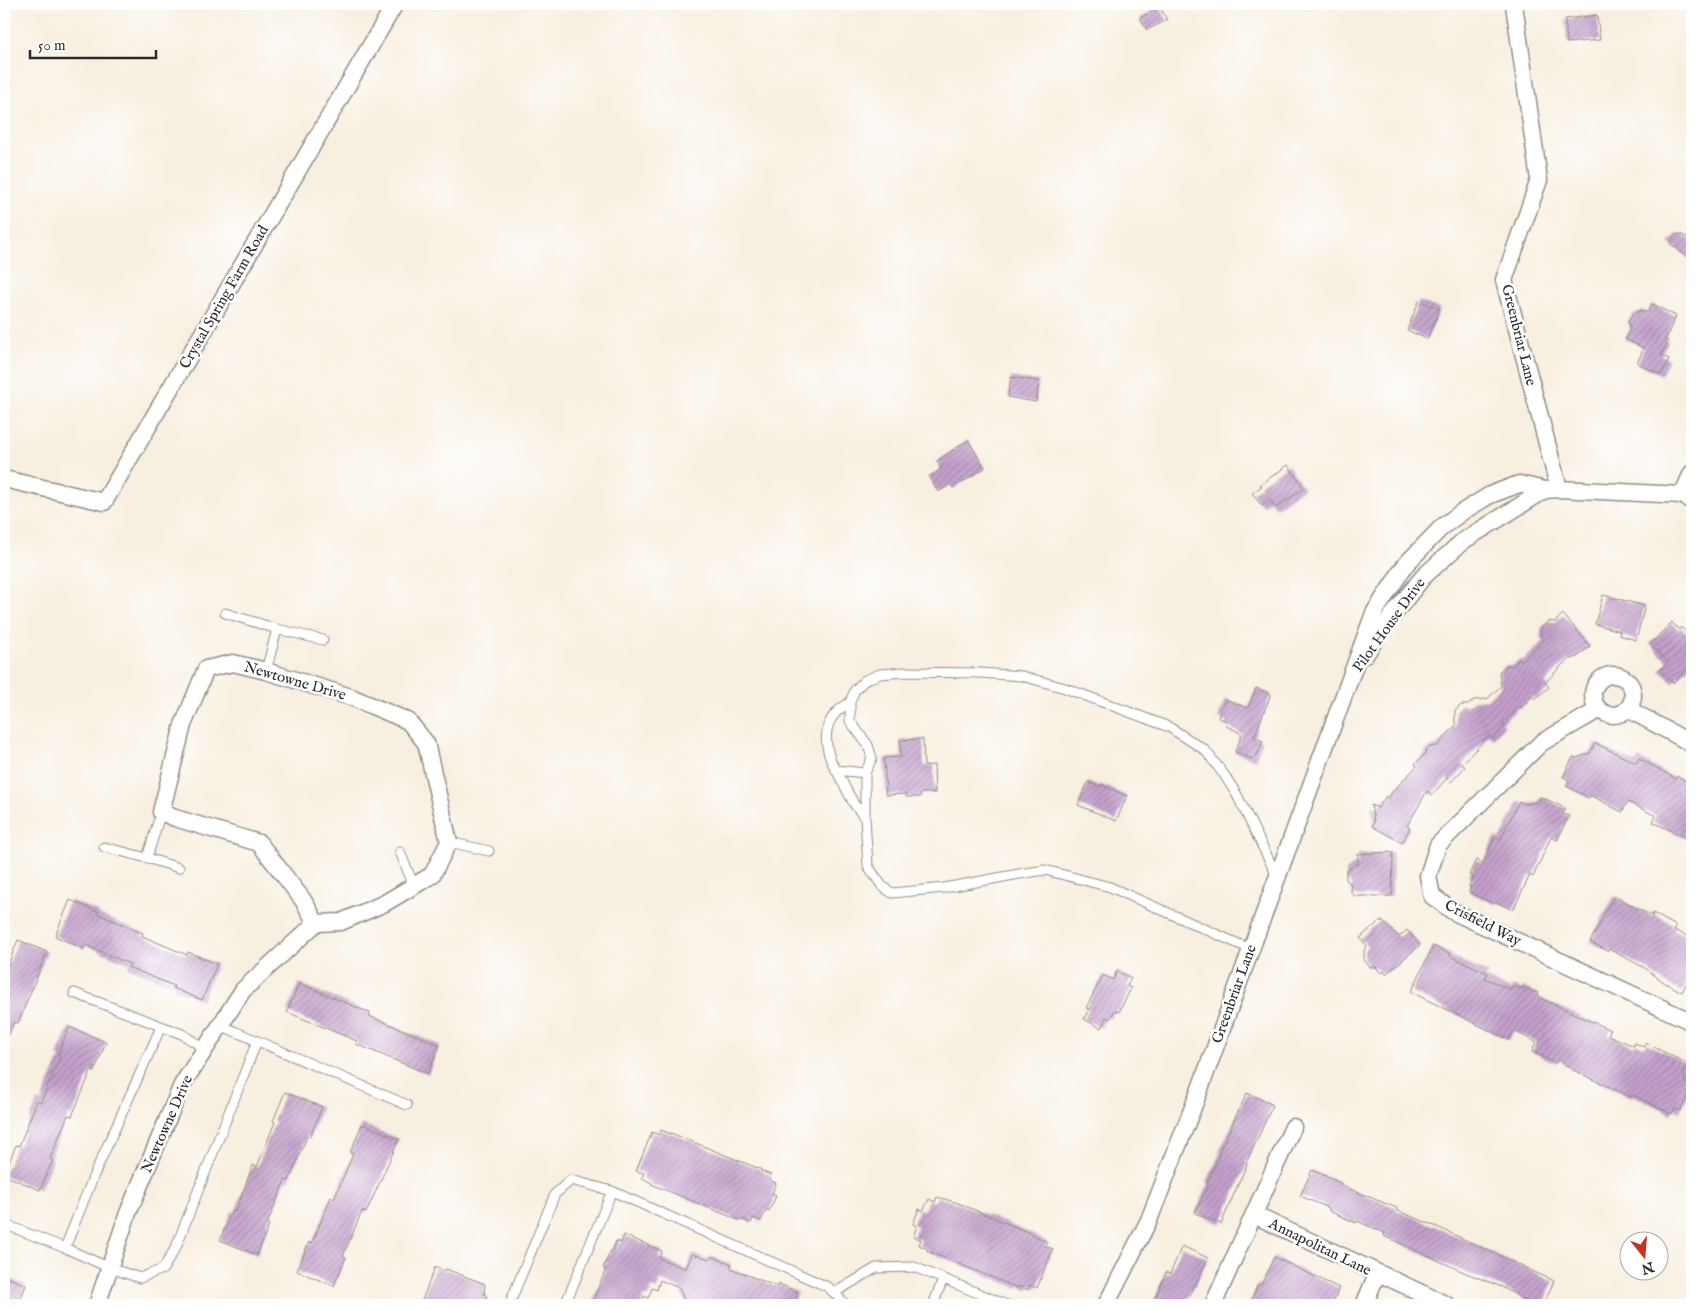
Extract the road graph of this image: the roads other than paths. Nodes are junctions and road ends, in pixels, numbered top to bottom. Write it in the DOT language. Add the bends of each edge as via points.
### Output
graph roads {
  1 [pos="395,4"];
  2 [pos="1514,4"];
  3 [pos="1692,473"];
  4 [pos="4,479"];
  5 [pos="1552,490"];
  6 [pos="1687,498"];
  7 [pos="225,613"];
  8 [pos="277,628"];
  9 [pos="323,640"];
  10 [pos="266,671"];
  11 [pos="1350,678"];
  12 [pos="850,702"];
  13 [pos="1598,710"];
  14 [pos="1628,710"];
  15 [pos="1692,744"];
  16 [pos="836,770"];
  17 [pos="865,773"];
  18 [pos="161,812"];
  19 [pos="865,818"];
  20 [pos="449,842"];
  21 [pos="104,847"];
  22 [pos="489,851"];
  23 [pos="400,852"];
  24 [pos="147,858"];
  25 [pos="180,868"];
  26 [pos="1277,876"];
  27 [pos="414,886"];
  28 [pos="316,923"];
  29 [pos="1250,949"];
  30 [pos="74,993"];
  31 [pos="1692,1022"];
  32 [pos="220,1026"];
  33 [pos="161,1027"];
  34 [pos="257,1041"];
  35 [pos="205,1049"];
  36 [pos="406,1105"];
  37 [pos="1293,1127"];
  38 [pos="612,1191"];
  39 [pos="1254,1215"];
  40 [pos="4,1224"];
  41 [pos="65,1248"];
  42 [pos="110,1268"];
  43 [pos="1377,1274"];
  44 [pos="943,1279"];
  45 [pos="834,1293"];
  46 [pos="97,1305"];
  47 [pos="509,1305"];
  48 [pos="565,1305"];
  49 [pos="846,1305"];
  50 [pos="933,1305"];
  51 [pos="1007,1305"];
  52 [pos="1106,1305"];
  53 [pos="1213,1305"];
  54 [pos="1364,1305"];
  55 [pos="1447,1305"];
  1 -- 4 [label="street, Crystal Spring Farm Road" via="104,502"];
  2 -- 5 [label="street, Greenbriar Lane" via="1539,180 1504,280"];
  3 -- 6 [label="street"];
  5 -- 6 [label="street, Pilot House Drive"];
  5 -- 11 [label="street, Pilot House Drive" via="1463,541 1423,577 1385,625"];
  5 -- 11 [label="street, Pilot House Drive" via="1519,484 1490,495 1442,526 1406,564 1374,613"];
  7 -- 8 [label="lane"];
  8 -- 9 [label="lane"];
  8 -- 10 [label="lane"];
  10 -- 18 [label="street, Newtowne Drive" via="233,663 206,668 184,725"];
  10 -- 20 [label="street, Newtowne Drive" via="351,697 408,721 426,743"];
  11 -- 26 [label="street, Greenbriar Lane"];
  12 -- 16 [label="lane" via="835,714 827,726 828,754"];
  12 -- 17 [label="lane" via="850,722 868,745 872,758"];
  12 -- 26 [label="lane" via="855,690 865,680 880,674 1014,675 1066,688 1169,727 1205,750 1225,776 1238,795"];
  13 -- 14 [label="street" via="1613,716"];
  13 -- 14 [label="street" via="1592,695 1598,680 1613,674 1628,680 1634,694"];
  13 -- 31 [label="street, Crisfield Way" via="1541,743 1438,845 1428,876 1432,896 1454,912"];
  14 -- 15 [label="street"];
  16 -- 17 [label="lane"];
  16 -- 19 [label="lane"];
  17 -- 19 [label="lane"];
  18 -- 24 [label="lane"];
  18 -- 28 [label="street" via="259,843 303,900"];
  19 -- 29 [label="lane" via="868,866 882,886 892,893 944,888 1045,870 1110,887"];
  20 -- 22 [label="lane"];
  20 -- 27 [label="street" via="432,875"];
  21 -- 24 [label="lane"];
  23 -- 27 [label="lane"];
  24 -- 25 [label="lane"];
  26 -- 29 [label="street, Greenbriar Lane"];
  27 -- 28 [label="street" via="341,922"];
  28 -- 32 [label="street, Newtowne Drive" via="243,990"];
  29 -- 52 [label="street, Greenbriar Lane" via="1149,1220"];
  30 -- 33 [label="lane"];
  32 -- 34 [label="lane"];
  32 -- 35 [label="street, Newtowne Drive"];
  33 -- 35 [label="lane" via="182,1034"];
  33 -- 41 [label="lane"];
  34 -- 36 [label="lane"];
  34 -- 42 [label="lane" via="176,1247 163,1269 140,1278"];
  35 -- 42 [label="street, Newtowne Drive" via="182,1085 128,1213"];
  37 -- 39 [label="street, Annapolitan Lane"];
  38 -- 45 [label="lane" via="828,1287"];
  38 -- 47 [label="lane" via="571,1180 555,1194"];
  38 -- 48 [label="lane"];
  39 -- 43 [label="street, Annapolitan Lane"];
  39 -- 53 [label="street"];
  40 -- 41 [label="lane"];
  41 -- 42 [label="lane"];
  42 -- 46 [label="street, Newtowne Drive"];
  43 -- 54 [label="street"];
  43 -- 55 [label="street, Annapolitan Lane"];
  44 -- 45 [label="lane" via="914,1267 876,1268"];
  44 -- 50 [label="lane"];
  44 -- 51 [label="lane"];
  45 -- 49 [label="lane"];
}
